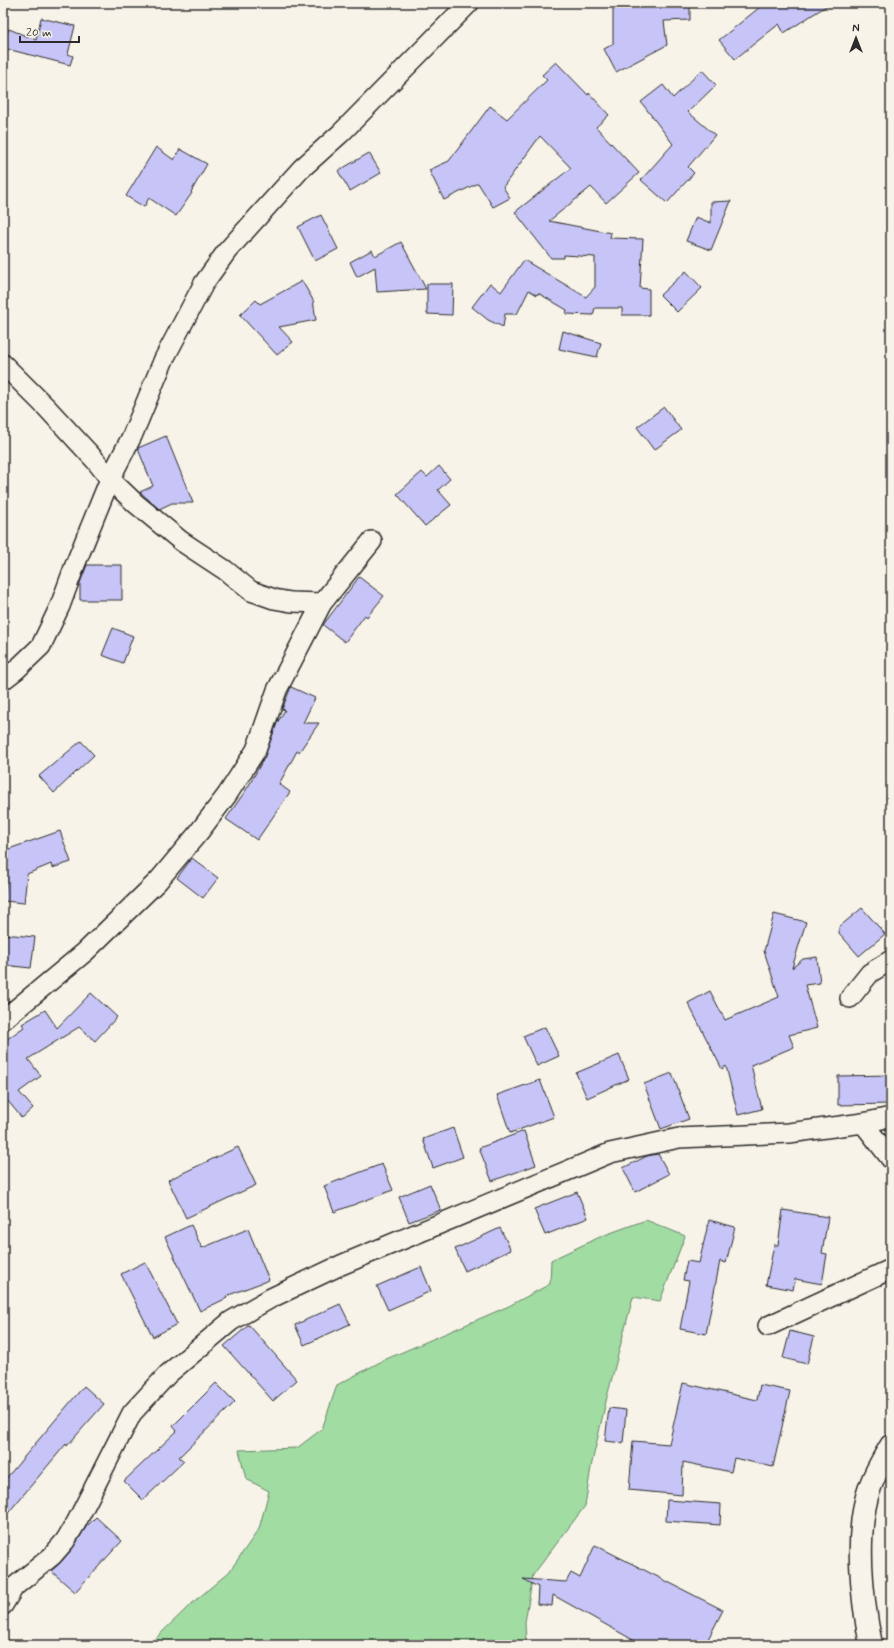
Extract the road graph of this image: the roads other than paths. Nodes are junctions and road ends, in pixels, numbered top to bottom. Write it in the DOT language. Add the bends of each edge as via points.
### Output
graph roads {
  1 [pos="469,3"];
  2 [pos="4,371"];
  3 [pos="110,479"];
  4 [pos="372,541"];
  5 [pos="322,604"];
  6 [pos="3,680"];
  7 [pos="891,960"];
  8 [pos="850,998"];
  9 [pos="3,1020"];
  10 [pos="891,1116"];
  11 [pos="864,1123"];
  12 [pos="891,1159"];
  13 [pos="891,1269"];
  14 [pos="768,1326"];
  15 [pos="891,1446"];
  16 [pos="3,1605"];
  17 [pos="871,1645"];
  1 -- 3 [label="street" via="341,134 301,169 227,251 204,283 164,359 132,436"];
  2 -- 3 [label="street" via="47,408"];
  3 -- 5 [label="street" via="181,542 225,570 251,591 274,599"];
  3 -- 6 [label="street" via="60,606 40,646"];
  4 -- 5 [label="street"];
  5 -- 9 [label="street" via="276,690 256,750 199,832 158,881 85,952"];
  7 -- 8 [label="street" via="870,973"];
  10 -- 11 [label="street"];
  11 -- 12 [label="street"];
  11 -- 16 [label="street" via="789,1133 678,1138 610,1154 341,1265 237,1317 168,1374 132,1413 65,1541 52,1556 14,1587"];
  13 -- 14 [label="street"];
  15 -- 17 [label="street" via="870,1487 862,1525 862,1579"];
}
